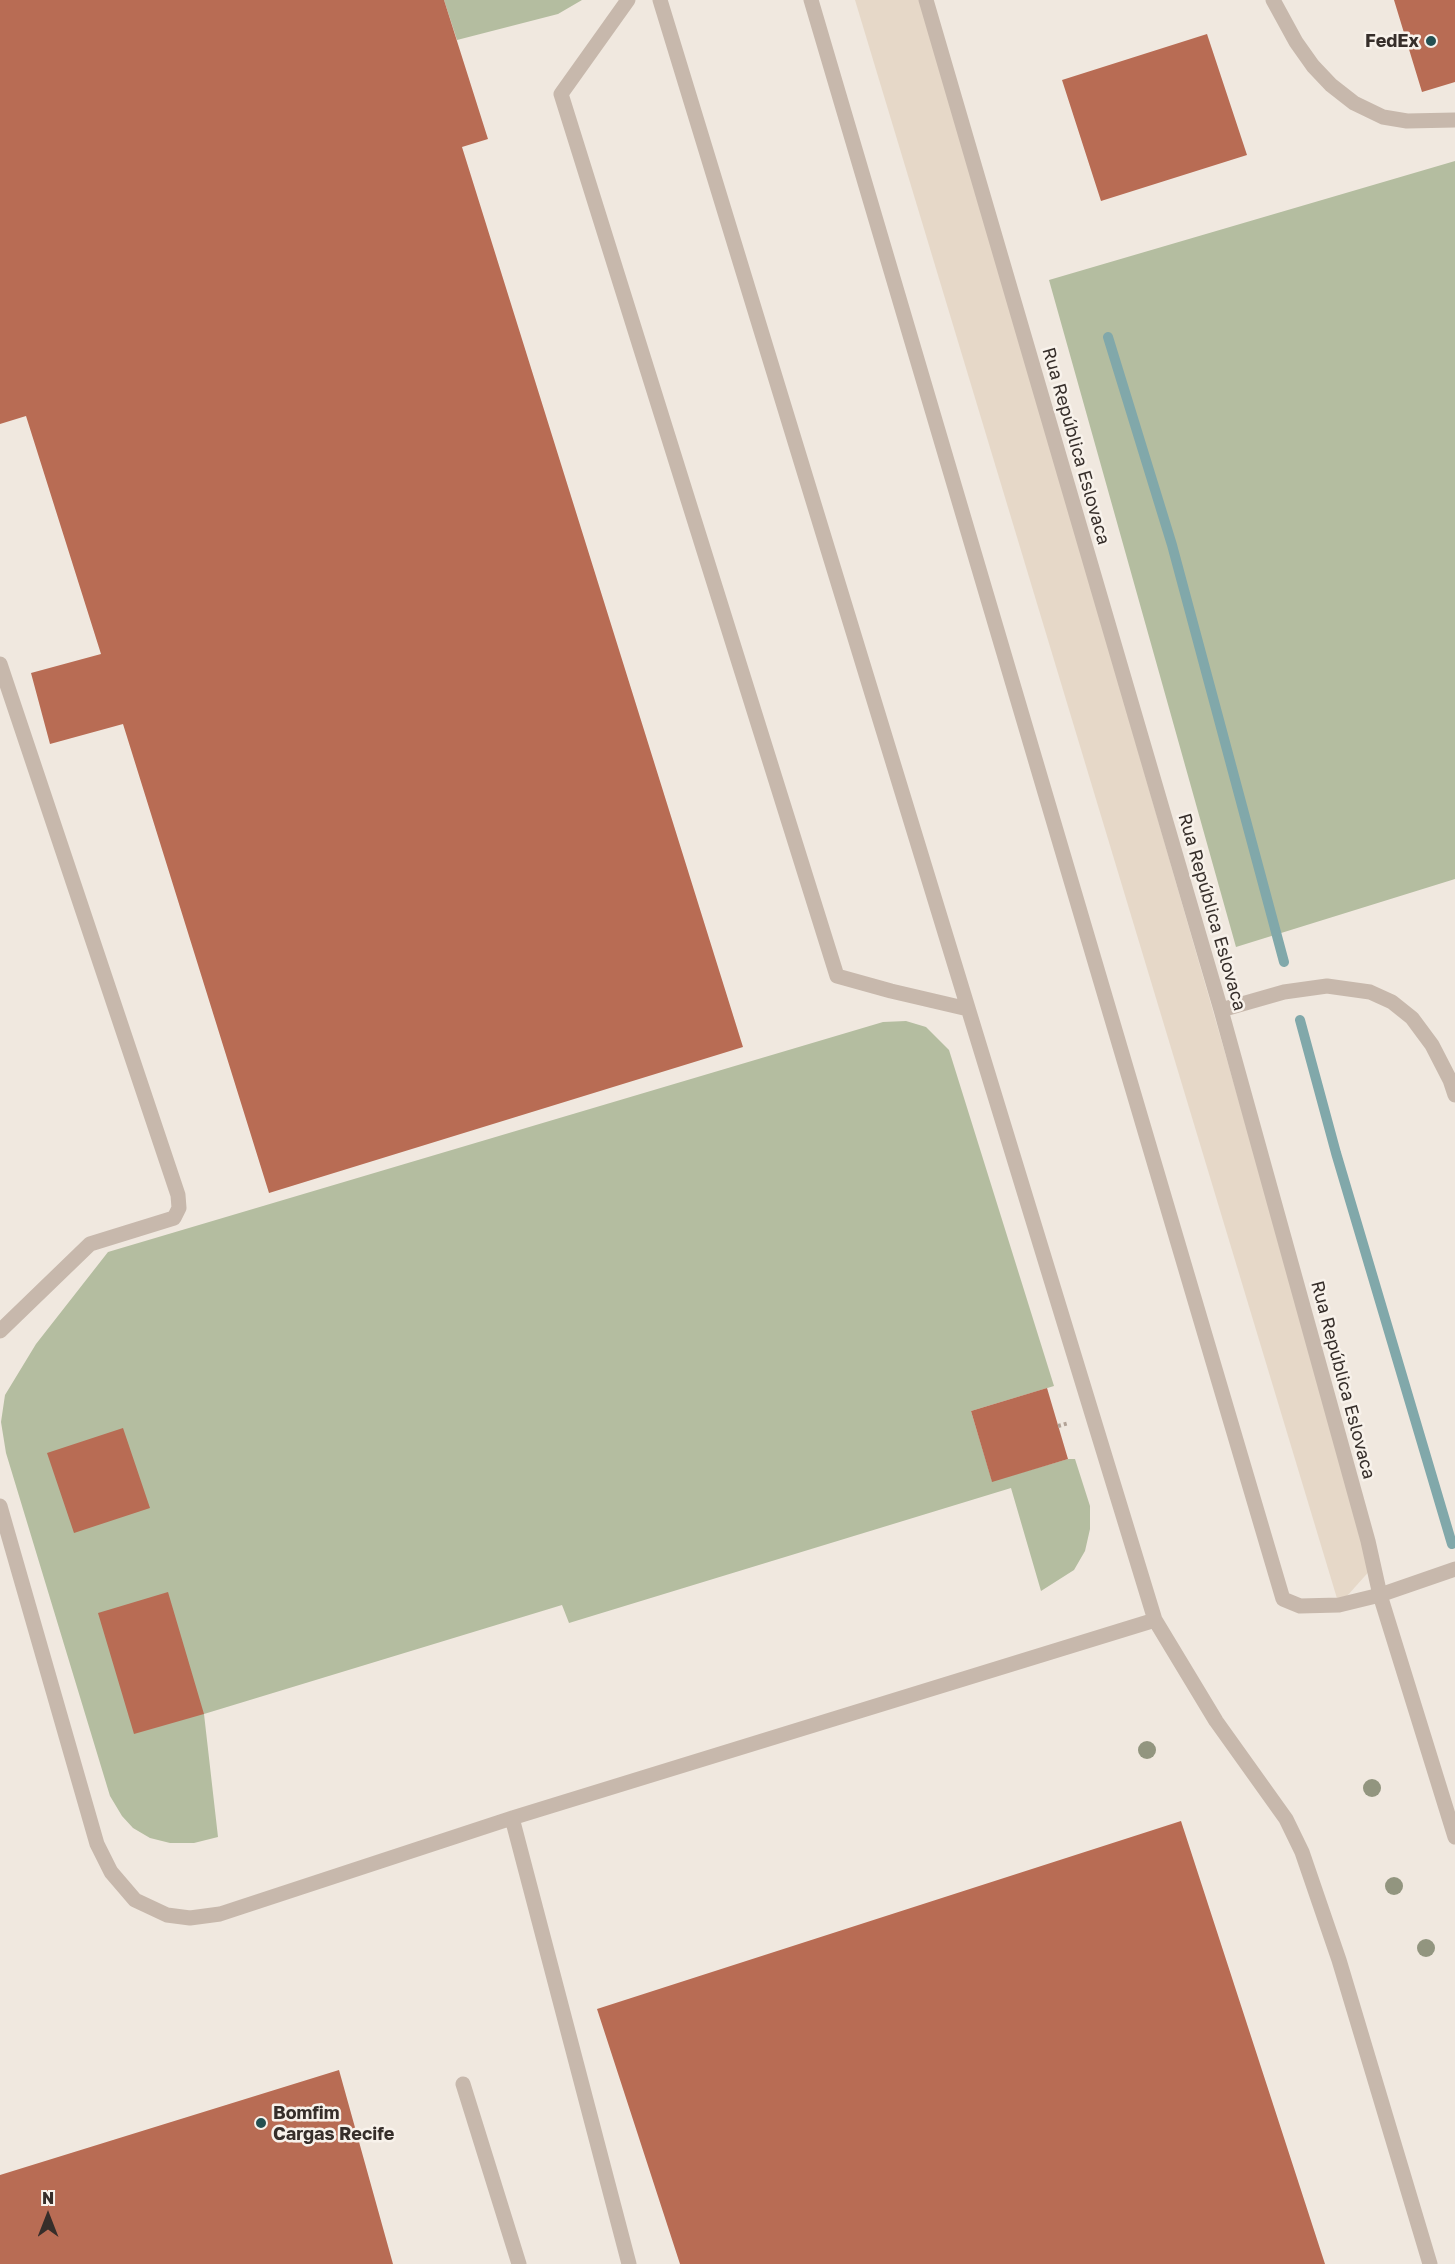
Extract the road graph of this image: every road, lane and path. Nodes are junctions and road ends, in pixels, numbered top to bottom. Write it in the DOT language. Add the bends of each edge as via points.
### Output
graph roads {
  1 [pos="628,0"];
  2 [pos="660,0"];
  3 [pos="811,0"];
  4 [pos="926,0"];
  5 [pos="1273,0"];
  6 [pos="1455,120"];
  7 [pos="0,664"];
  8 [pos="968,1009"];
  9 [pos="1221,1010"];
  10 [pos="1455,1095"];
  11 [pos="0,1331"];
  12 [pos="0,1506"];
  13 [pos="1455,1569"];
  14 [pos="1380,1595"];
  15 [pos="1155,1620"];
  16 [pos="512,1818"];
  17 [pos="1455,1837"];
  18 [pos="463,2084"];
  19 [pos="519,2264"];
  20 [pos="629,2264"];
  21 [pos="1430,2264"];
  1 -- 8 [label="lane" via="561,94 837,976"];
  2 -- 8 [label="lane"];
  3 -- 14 [label="lane" via="1283,1599 1300,1606 1339,1605"];
  4 -- 9 [label="lane, Rua República Eslovaca"];
  5 -- 6 [label="lane" via="1313,66 1354,104 1383,117 1407,121"];
  7 -- 11 [label="lane" via="179,1208 174,1218 90,1244"];
  8 -- 15 [label="lane"];
  9 -- 10 [label="lane" via="1284,992 1327,986 1370,992 1392,1002 1412,1018 1432,1045"];
  9 -- 14 [label="lane, Rua República Eslovaca"];
  12 -- 16 [label="lane" via="97,1844 111,1872 135,1900 167,1915 211,1916"];
  13 -- 14 [label="lane"];
  14 -- 17 [label="lane, Rua República Eslovaca"];
  15 -- 16 [label="lane"];
  15 -- 21 [label="lane" via="1216,1721 1286,1820 1302,1852 1339,1960"];
  16 -- 20 [label="lane"];
  18 -- 19 [label="lane"];
}
